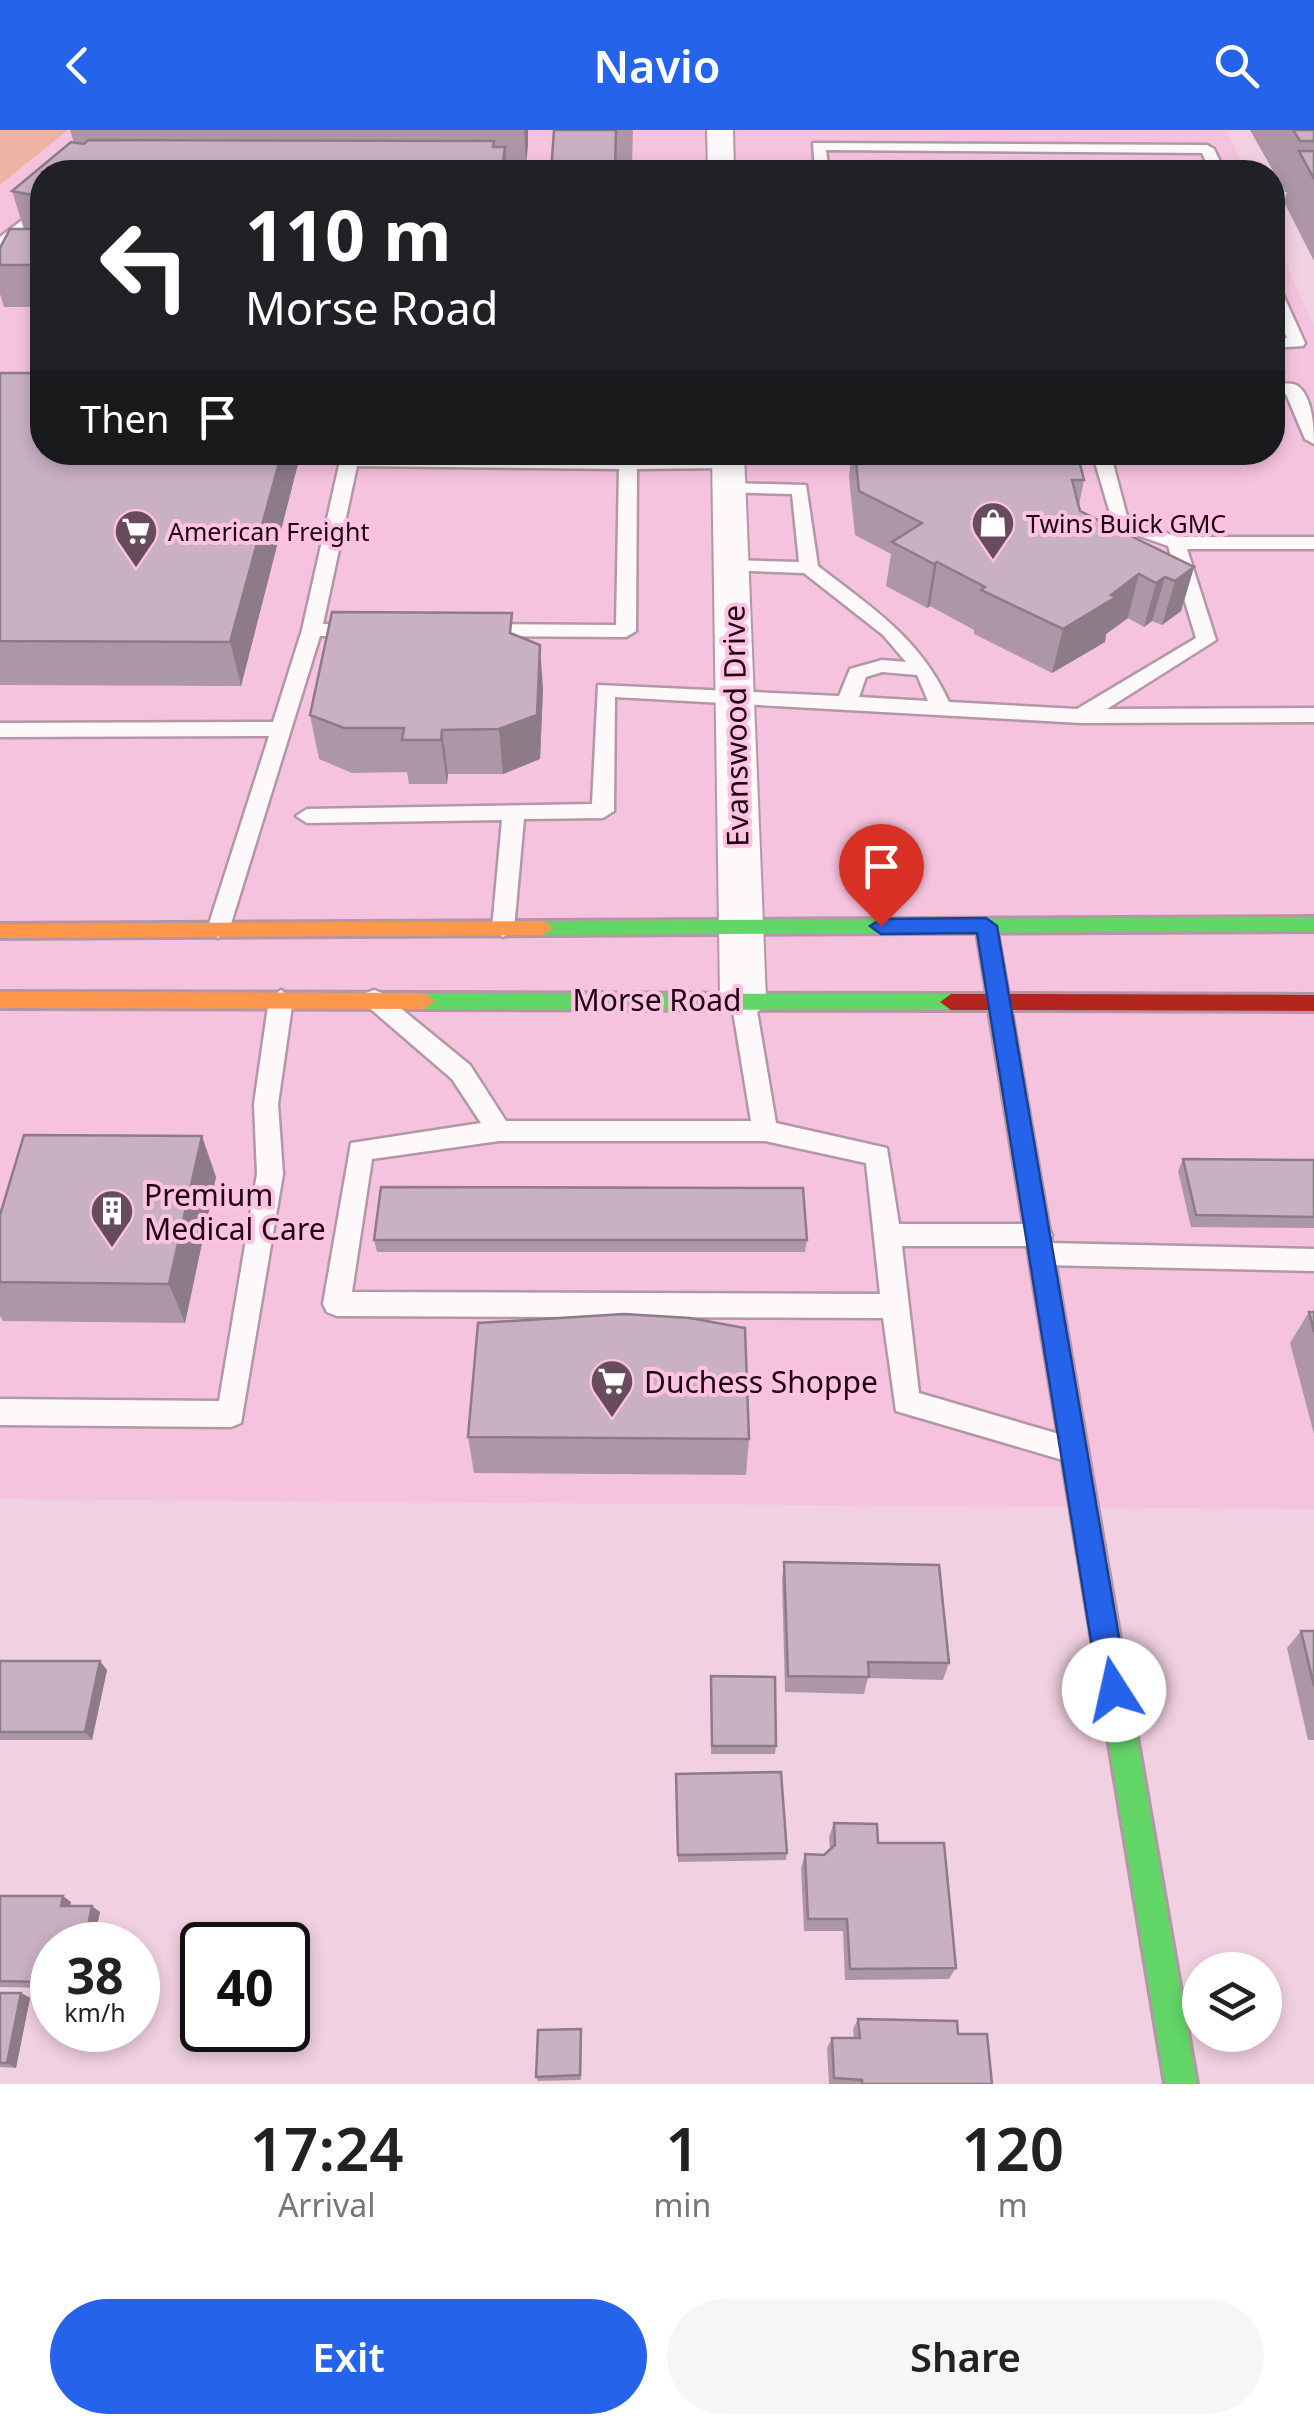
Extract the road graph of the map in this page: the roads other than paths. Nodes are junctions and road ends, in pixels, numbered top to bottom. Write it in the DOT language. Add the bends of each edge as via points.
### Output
graph roads {
  1 [pos="720,130"];
  2 [pos="721,160"];
  3 [pos="820,160"];
  4 [pos="1212,160"];
  5 [pos="30,222"];
  6 [pos="5,248"];
  7 [pos="1285,317"];
  8 [pos="1285,343"];
  9 [pos="1285,389"];
  10 [pos="1314,439"];
  11 [pos="348,465"];
  12 [pos="628,465"];
  13 [pos="698,465"];
  14 [pos="1105,465"];
  15 [pos="728,468"];
  16 [pos="1176,543"];
  17 [pos="1314,543"];
  18 [pos="732,566"];
  19 [pos="809,568"];
  20 [pos="312,630"];
  21 [pos="383,630"];
  22 [pos="453,630"];
  23 [pos="924,669"];
  24 [pos="735,696"];
  25 [pos="846,705"];
  26 [pos="942,711"];
  27 [pos="1314,715"];
  28 [pos="1081,716"];
  29 [pos="283,729"];
  30 [pos="0,730"];
  31 [pos="514,812"];
  32 [pos="308,816"];
  33 [pos="1314,924"];
  34 [pos="986,926"];
  35 [pos="740,927"];
  36 [pos="503,928"];
  37 [pos="218,930"];
  38 [pos="312,930"];
  39 [pos="0,931"];
  40 [pos="96,954"];
  41 [pos="281,999"];
  42 [pos="374,999"];
  43 [pos="743,999"];
  44 [pos="0,1000"];
  45 [pos="1000,1003"];
  46 [pos="1314,1003"];
  47 [pos="765,1131"];
  48 [pos="499,1132"];
  49 [pos="886,1235"];
  50 [pos="1040,1245"];
  51 [pos="1314,1260"];
  52 [pos="895,1306"];
  53 [pos="0,1412"];
  54 [pos="1074,1450"];
  55 [pos="1181,2084"];
  1 -- 2 [label="street"];
  3 -- 4 [label="lane" via="818,146 1207,149"];
  5 -- 6 [label="lane"];
  7 -- 8 [label="lane" via="1297,343"];
  9 -- 10 [label="lane" via="1292,389"];
  11 -- 20 [label="lane"];
  12 -- 22 [label="lane" via="626,631"];
  13 -- 15 [label="lane"];
  14 -- 16 [label="lane" via="1120,523"];
  15 -- 18 [label="street, Evanswood Drive"];
  15 -- 19 [label="lane" via="800,489"];
  16 -- 17 [label="lane"];
  16 -- 28 [label="lane" via="1206,640"];
  18 -- 19 [label="lane"];
  18 -- 24 [label="street, Evanswood Drive"];
  19 -- 23 [label="lane" via="890,631"];
  20 -- 21 [label="lane"];
  20 -- 29 [label="lane"];
  23 -- 25 [label="lane" via="882,666 856,673"];
  23 -- 26 [label="lane"];
  24 -- 25 [label="lane"];
  24 -- 31 [label="lane" via="605,690 603,812"];
  24 -- 35 [label="street, Evanswood Drive"];
  25 -- 26 [label="lane"];
  26 -- 28 [label="lane"];
  27 -- 28 [label="lane"];
  29 -- 30 [label="lane"];
  29 -- 37 [label="lane"];
  31 -- 32 [label="lane"];
  31 -- 36 [label="lane"];
  33 -- 34 [label="main road"];
  34 -- 35 [label="main road"];
  34 -- 45 [label="main road"];
  35 -- 36 [label="main road"];
  35 -- 43 [label="street, Evanswood Drive"];
  36 -- 38 [label="main road"];
  37 -- 38 [label="main road"];
  37 -- 39 [label="main road"];
  38 -- 40 [label="main road"];
  41 -- 42 [label="main road, Morse Road"];
  41 -- 44 [label="main road, Morse Road"];
  41 -- 53 [label="lane" via="266,1104 270,1174 230,1414"];
  42 -- 43 [label="main road, Morse Road"];
  42 -- 48 [label="lane" via="461,1072"];
  43 -- 45 [label="main road, Morse Road"];
  43 -- 47 [label="lane"];
  45 -- 46 [label="main road, Morse Road"];
  45 -- 50 [label="main road"];
  47 -- 48 [label="lane"];
  47 -- 49 [label="lane" via="878,1155"];
  48 -- 52 [label="lane" via="360,1150 337,1304"];
  49 -- 50 [label="lane"];
  49 -- 52 [label="lane"];
  50 -- 51 [label="lane"];
  50 -- 54 [label="main road"];
  52 -- 54 [label="lane" via="906,1402"];
  54 -- 55 [label="main road"];
}
